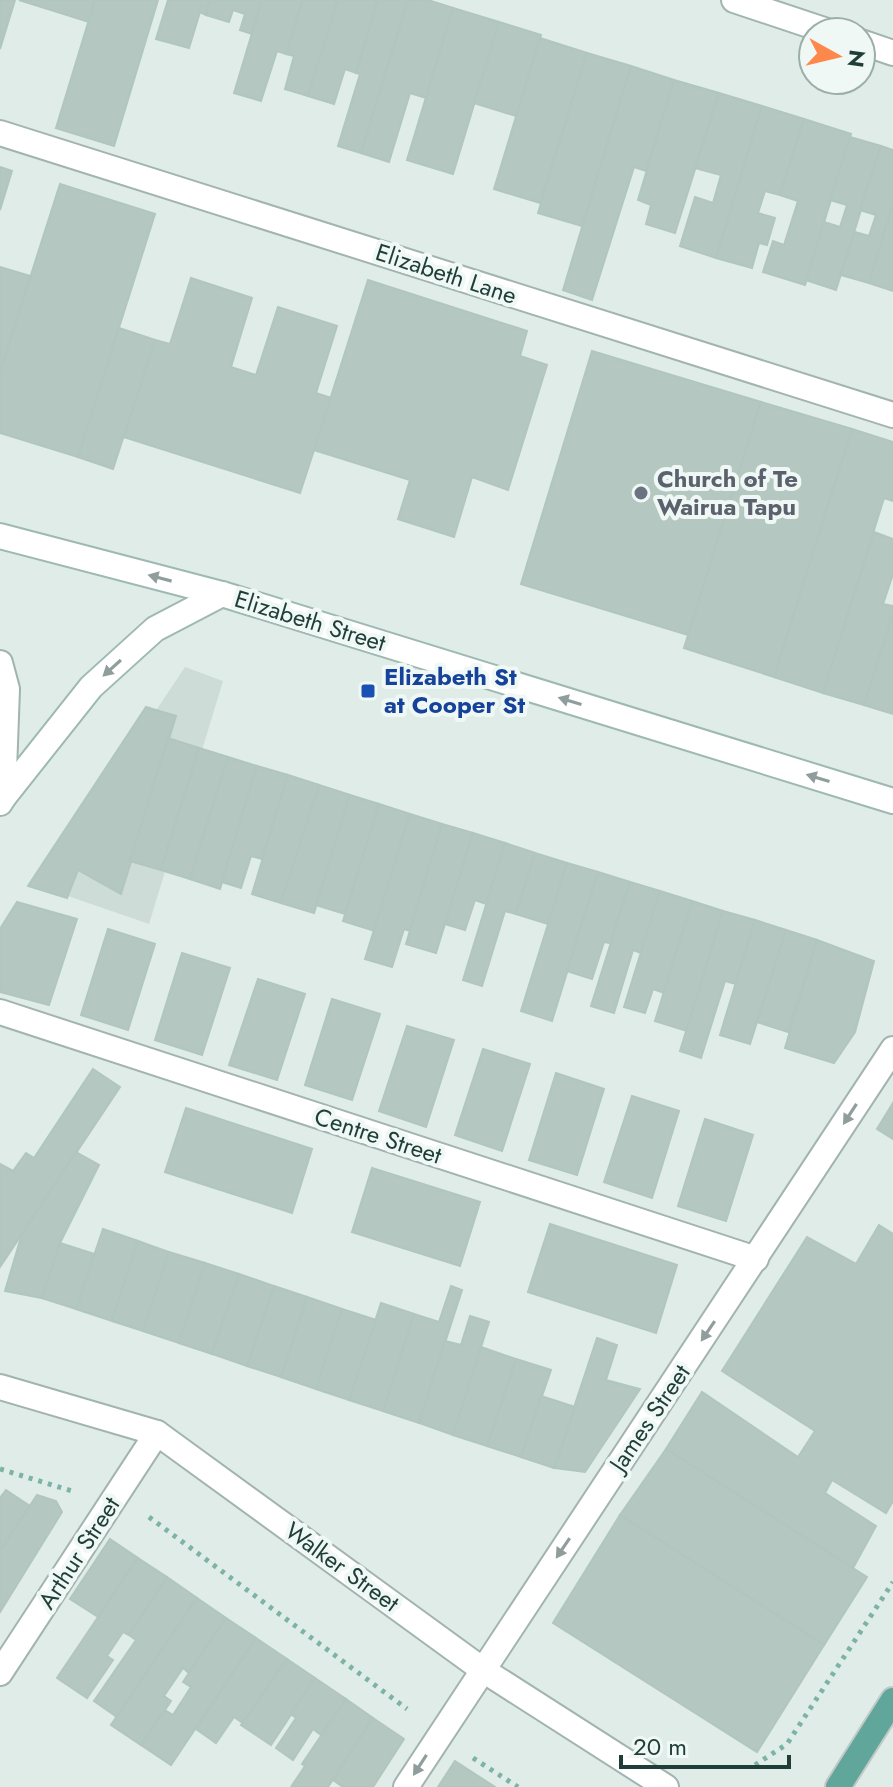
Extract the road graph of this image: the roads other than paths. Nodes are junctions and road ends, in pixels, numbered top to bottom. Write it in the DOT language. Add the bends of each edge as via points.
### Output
graph roads {
  1 [pos="734,0"];
  2 [pos="797,21"];
  3 [pos="0,133"];
  4 [pos="893,415"];
  5 [pos="0,536"];
  6 [pos="222,594"];
  7 [pos="0,663"];
  8 [pos="2,801"];
  9 [pos="893,801"];
  10 [pos="0,1012"];
  11 [pos="893,1049"];
  12 [pos="756,1259"];
  13 [pos="0,1387"];
  14 [pos="157,1433"];
  15 [pos="483,1670"];
  16 [pos="0,1673"];
  17 [pos="893,1700"];
  18 [pos="406,1787"];
  19 [pos="666,1787"];
  20 [pos="838,1787"];
  1 -- 2 [label="street"];
  3 -- 4 [label="street, Elizabeth Lane"];
  6 -- 5 [label="street, Elizabeth Street, one-way"];
  6 -- 8 [label="street, one-way" via="155,629 91,687"];
  9 -- 6 [label="street, Elizabeth Street, one-way"];
  7 -- 8 [label="street" via="7,689"];
  10 -- 12 [label="street, Centre Street"];
  11 -- 12 [label="street, James Street, one-way"];
  12 -- 15 [label="street, James Street, one-way"];
  13 -- 14 [label="street, Walker Street"];
  14 -- 15 [label="street, Walker Street"];
  14 -- 16 [label="street, Arthur Street"];
  15 -- 18 [label="street, James Street, one-way"];
  15 -- 19 [label="street, Walker Street"];
  17 -- 20 [label="main road"];
}
